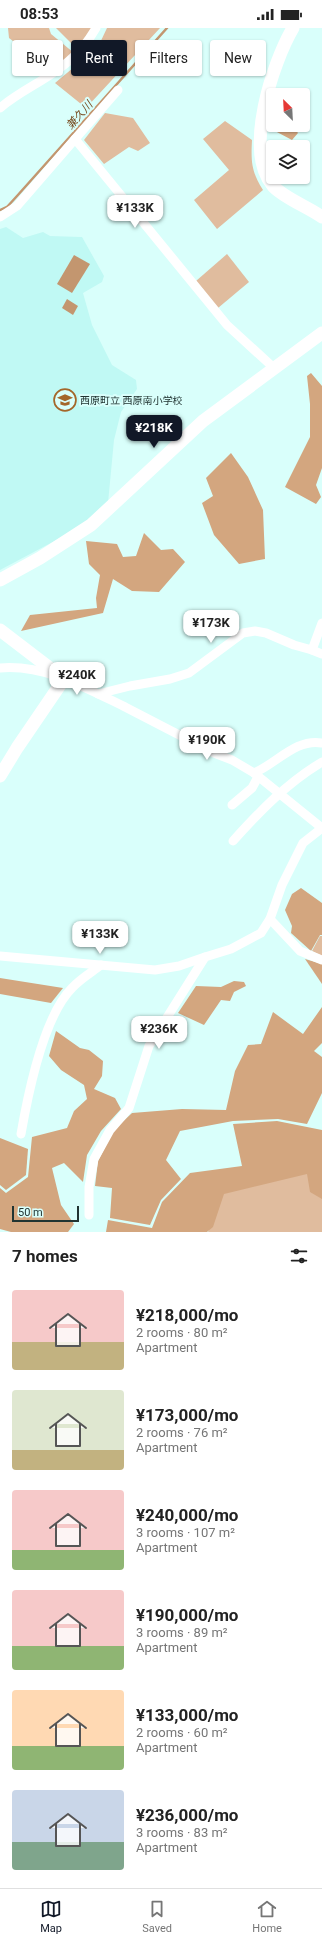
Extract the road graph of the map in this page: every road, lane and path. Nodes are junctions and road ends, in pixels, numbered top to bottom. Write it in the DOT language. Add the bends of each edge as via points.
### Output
graph roads {
  1 [pos="96,28"];
  2 [pos="293,28"];
  3 [pos="118,90"];
  4 [pos="0,108"];
  5 [pos="75,139"];
  6 [pos="0,217"];
  7 [pos="322,217"];
  8 [pos="322,333"];
  9 [pos="274,368"];
  10 [pos="0,580"];
  11 [pos="322,623"];
  12 [pos="0,630"];
  13 [pos="312,650"];
  14 [pos="322,654"];
  15 [pos="0,668"];
  16 [pos="64,679"];
  17 [pos="98,694"];
  18 [pos="322,742"];
  19 [pos="322,762"];
  20 [pos="256,775"];
  21 [pos="0,776"];
  22 [pos="279,793"];
  23 [pos="232,805"];
  24 [pos="322,828"];
  25 [pos="232,841"];
  26 [pos="270,919"];
  27 [pos="0,956"];
  28 [pos="205,957"];
  29 [pos="322,960"];
  30 [pos="101,965"];
  31 [pos="21,1134"];
  32 [pos="89,1215"];
  1 -- 4 [label="street" via="85,46 70,60 15,95"];
  2 -- 7 [label="street" via="280,52 267,91 262,126 262,159 273,186"];
  3 -- 5 [label="street"];
  5 -- 6 [label="street" via="17,206"];
  5 -- 9 [label="street" via="227,325"];
  8 -- 9 [label="street"];
  9 -- 10 [label="street" via="203,421 91,525"];
  11 -- 13 [label="street"];
  12 -- 16 [label="street"];
  13 -- 14 [label="street"];
  13 -- 17 [label="street" via="266,633 243,633 189,673"];
  15 -- 16 [label="street" via="19,668"];
  16 -- 17 [label="street"];
  16 -- 21 [label="street"];
  17 -- 20 [label="street" via="232,760"];
  18 -- 20 [label="street" via="299,745"];
  19 -- 22 [label="street"];
  20 -- 22 [label="street"];
  20 -- 23 [label="street" via="252,788"];
  22 -- 24 [label="street"];
  22 -- 25 [label="street"];
  24 -- 26 [label="street" via="303,843 282,886"];
  26 -- 28 [label="street" via="261,933 231,949"];
  26 -- 29 [label="street" via="300,951"];
  27 -- 30 [label="street"];
  28 -- 30 [label="street" via="179,966 155,970"];
  28 -- 32 [label="street" via="149,1046 129,1108 110,1130 94,1159 89,1187"];
  30 -- 31 [label="street" via="73,987 62,1000 30,1086"];
}
